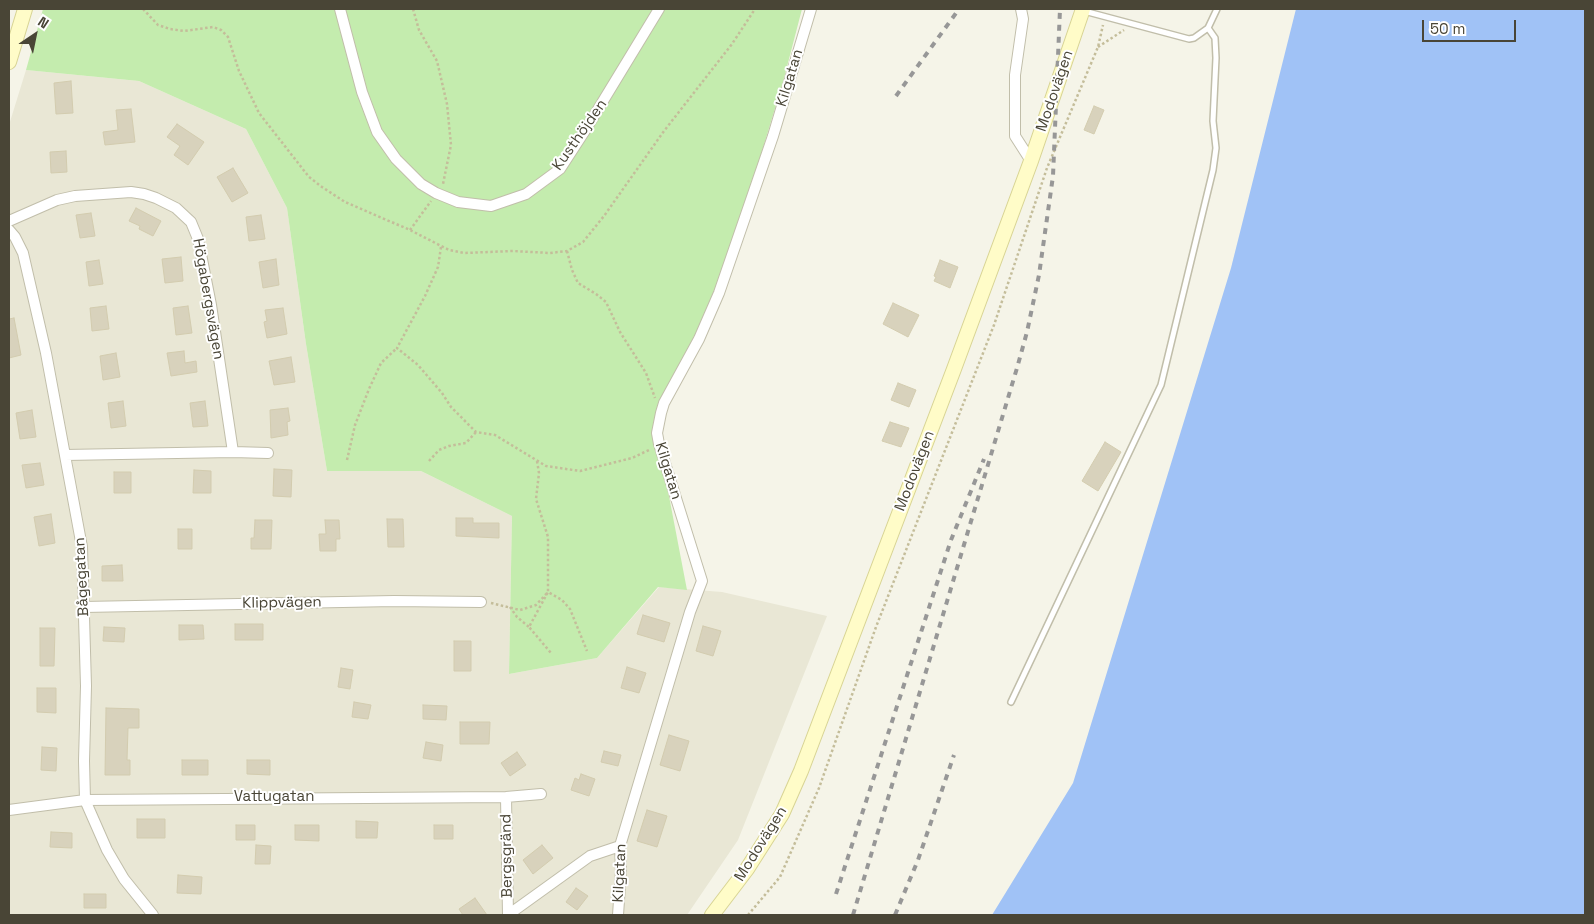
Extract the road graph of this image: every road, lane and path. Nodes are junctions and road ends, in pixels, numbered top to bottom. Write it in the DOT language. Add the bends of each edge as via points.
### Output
graph roads {
  1 [pos="25,9"];
  2 [pos="144,9"];
  3 [pos="340,9"];
  4 [pos="413,9"];
  5 [pos="659,9"];
  6 [pos="755,9"];
  7 [pos="811,9"];
  8 [pos="1021,9"];
  9 [pos="1217,9"];
  10 [pos="1082,10"];
  11 [pos="1105,18"];
  12 [pos="1137,26"];
  13 [pos="1208,28"];
  14 [pos="1098,47"];
  15 [pos="9,62"];
  16 [pos="1031,161"];
  17 [pos="436,193"];
  18 [pos="9,221"];
  19 [pos="9,230"];
  20 [pos="410,230"];
  21 [pos="441,247"];
  22 [pos="567,251"];
  23 [pos="397,348"];
  24 [pos="661,413"];
  25 [pos="476,432"];
  26 [pos="659,444"];
  27 [pos="234,452"];
  28 [pos="268,453"];
  29 [pos="65,455"];
  30 [pos="347,460"];
  31 [pos="429,461"];
  32 [pos="537,461"];
  33 [pos="548,592"];
  34 [pos="481,602"];
  35 [pos="84,607"];
  36 [pos="510,607"];
  37 [pos="529,627"];
  38 [pos="587,651"];
  39 [pos="551,653"];
  40 [pos="1011,702"];
  41 [pos="540,794"];
  42 [pos="506,797"];
  43 [pos="85,800"];
  44 [pos="9,810"];
  45 [pos="620,846"];
  46 [pos="153,915"];
  47 [pos="508,915"];
  48 [pos="618,915"];
  49 [pos="712,915"];
  50 [pos="748,915"];
  1 -- 15 [label="main road"];
  2 -- 20 [label="path" via="158,25 170,29 184,31 213,27 221,30 228,37 239,72 259,113 309,177 345,202"];
  3 -- 17 [label="street, Kusthöjden" via="362,92 377,132 396,159 421,184"];
  4 -- 17 [label="path" via="419,30 437,61 447,104 451,146 444,184"];
  5 -- 17 [label="street, Kusthöjden" via="560,168 526,194 491,206 458,202"];
  6 -- 22 [label="path" via="604,216 583,242"];
  7 -- 24 [label="street, Kilgatan" via="773,136 719,293"];
  8 -- 16 [label="street" via="1024,19 1015,75 1015,136"];
  9 -- 13 [label="lane"];
  10 -- 11 [label="lane"];
  10 -- 16 [label="main road, Modovägen"];
  11 -- 12 [label="lane"];
  11 -- 14 [label="path"];
  12 -- 13 [label="lane" via="1189,39"];
  12 -- 14 [label="path" via="1128,28"];
  13 -- 40 [label="lane" via="1216,38 1214,170 1161,385"];
  14 -- 50 [label="path" via="1048,168 994,325 876,627 819,788 780,877"];
  16 -- 49 [label="main road, Modovägen" via="801,771 782,814 747,869"];
  17 -- 20 [label="path"];
  18 -- 27 [label="street, Högabergsvägen" via="57,200 111,192 144,194 182,213 194,227 198,239"];
  19 -- 29 [label="street, Bågegatan" via="23,253"];
  20 -- 21 [label="path"];
  21 -- 22 [label="path" via="464,253"];
  21 -- 23 [label="path" via="438,267"];
  22 -- 24 [label="path" via="578,283 606,302 646,374"];
  23 -- 25 [label="path" via="418,365 451,407"];
  23 -- 30 [label="path" via="381,363 369,389 355,424"];
  24 -- 26 [label="street, Kilgatan" via="657,433"];
  25 -- 31 [label="path" via="466,443 439,450"];
  25 -- 32 [label="path" via="495,435"];
  26 -- 32 [label="path" via="632,458 580,471 546,466"];
  26 -- 45 [label="street, Kilgatan" via="702,581"];
  27 -- 28 [label="street"];
  27 -- 29 [label="street"];
  29 -- 35 [label="street, Bågegatan" via="82,547"];
  32 -- 33 [label="path" via="536,499 548,537"];
  33 -- 36 [label="path" via="536,605 520,610"];
  33 -- 37 [label="path"];
  33 -- 38 [label="path" via="570,609"];
  34 -- 35 [label="street, Klippvägen"];
  34 -- 36 [label="path"];
  35 -- 43 [label="street, Bågegatan"];
  36 -- 37 [label="path"];
  37 -- 39 [label="path"];
  41 -- 42 [label="street, Vattugatan"];
  42 -- 43 [label="street, Vattugatan"];
  42 -- 47 [label="street, Bergsgränd"];
  43 -- 44 [label="street, Vattugatan"];
  43 -- 46 [label="street, Bågegatan" via="116,865"];
  45 -- 47 [label="street" via="590,856"];
  45 -- 48 [label="street, Kilgatan"];
}
